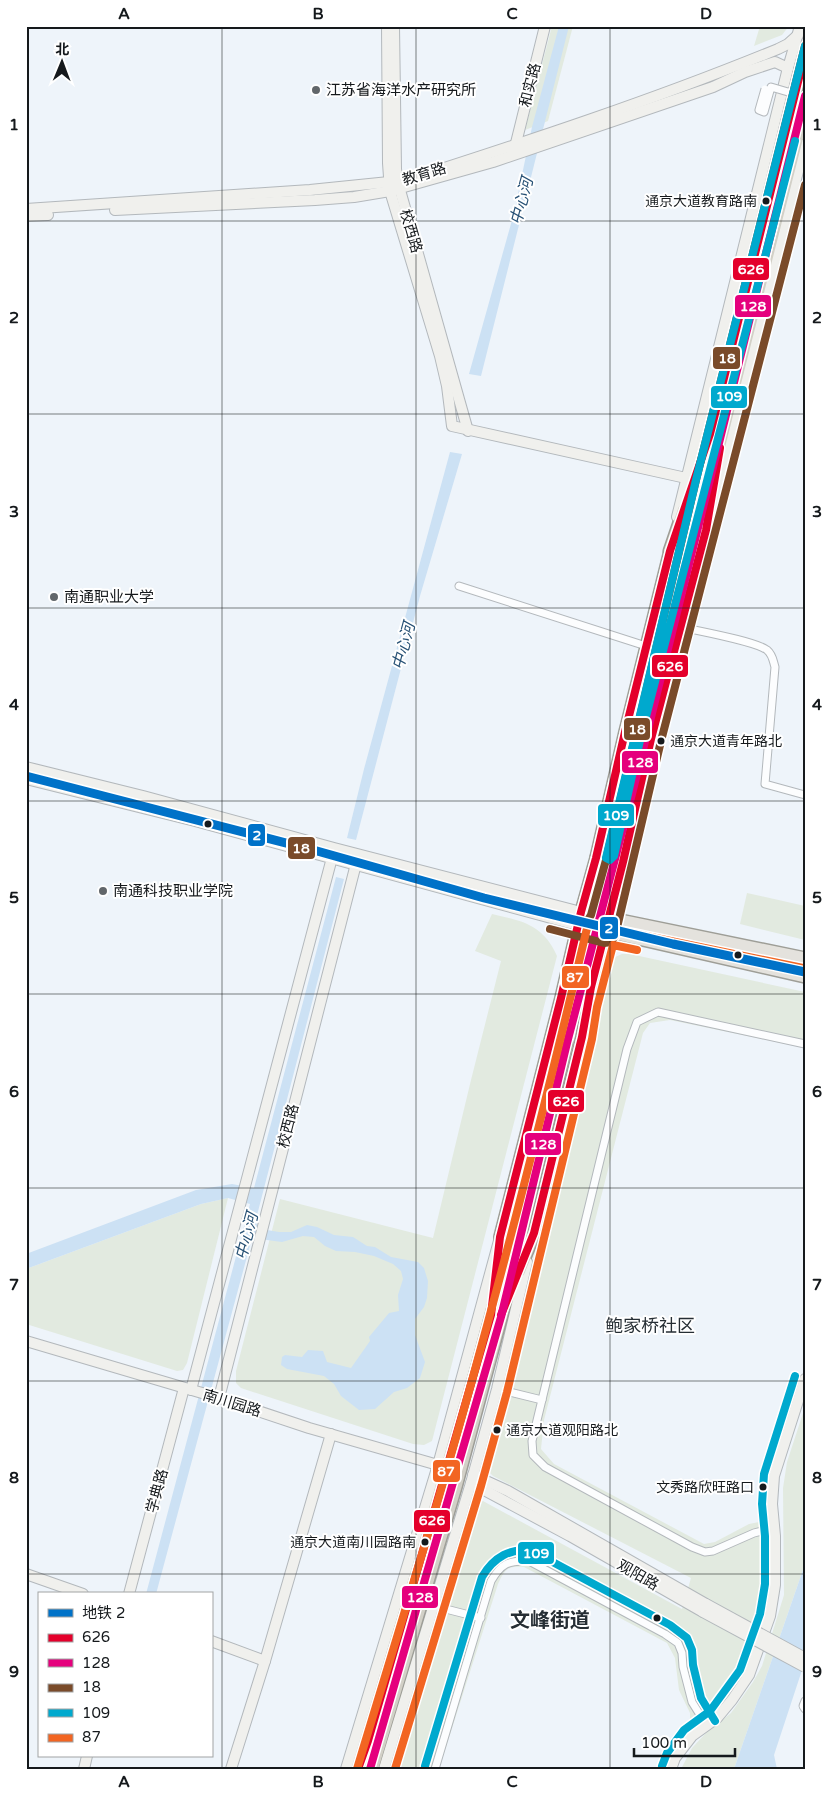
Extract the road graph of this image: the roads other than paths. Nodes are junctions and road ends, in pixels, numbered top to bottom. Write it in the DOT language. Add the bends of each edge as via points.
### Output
graph roads {
  1 [pos="387,26"];
  2 [pos="394,26"];
  3 [pos="545,26"];
  4 [pos="799,30"];
  5 [pos="805,52"];
  6 [pos="788,68"];
  7 [pos="765,89"];
  8 [pos="805,97"];
  9 [pos="805,106"];
  10 [pos="516,143"];
  11 [pos="805,144"];
  12 [pos="394,186"];
  13 [pos="92,208"];
  14 [pos="26,209"];
  15 [pos="26,216"];
  16 [pos="468,431"];
  17 [pos="716,435"];
  18 [pos="686,478"];
  19 [pos="706,530"];
  20 [pos="670,551"];
  21 [pos="459,586"];
  22 [pos="681,627"];
  23 [pos="646,646"];
  24 [pos="26,767"];
  25 [pos="26,779"];
  26 [pos="627,789"];
  27 [pos="805,795"];
  28 [pos="333,854"];
  29 [pos="358,854"];
  30 [pos="596,858"];
  31 [pos="623,862"];
  32 [pos="355,865"];
  33 [pos="581,912"];
  34 [pos="610,918"];
  35 [pos="577,925"];
  36 [pos="606,933"];
  37 [pos="805,958"];
  38 [pos="567,975"];
  39 [pos="805,977"];
  40 [pos="591,987"];
  41 [pos="561,1042"];
  42 [pos="805,1044"];
  43 [pos="534,1233"];
  44 [pos="500,1237"];
  45 [pos="496,1314"];
  46 [pos="26,1341"];
  47 [pos="805,1378"];
  48 [pos="497,1389"];
  49 [pos="189,1390"];
  50 [pos="216,1397"];
  51 [pos="542,1400"];
  52 [pos="331,1434"];
  53 [pos="438,1465"];
  54 [pos="472,1479"];
  55 [pos="774,1528"];
  56 [pos="26,1574"];
  57 [pos="77,1592"];
  58 [pos="130,1592"];
  59 [pos="434,1606"];
  60 [pos="704,1608"];
  61 [pos="481,1618"];
  62 [pos="212,1641"];
  63 [pos="805,1658"];
  64 [pos="265,1661"];
  65 [pos="805,1667"];
  66 [pos="805,1700"];
  67 [pos="805,1708"];
  68 [pos="706,1726"];
  69 [pos="231,1769"];
  70 [pos="346,1769"];
  71 [pos="359,1769"];
  72 [pos="373,1769"];
  73 [pos="384,1769"];
  74 [pos="435,1769"];
  75 [pos="671,1769"];
  1 -- 12 [label="street, 校西路" via="388,163"];
  2 -- 12 [label="street, 校西路"];
  3 -- 10 [label="street, 和实路"];
  4 -- 6 [label="street"];
  4 -- 10 [label="street, 教育路" via="788,44 750,60 644,101"];
  5 -- 17 [label="highway"];
  6 -- 12 [label="street, 教育路" via="775,62 493,162"];
  6 -- 18 [label="street"];
  7 -- 8 [label="street, bridge" via="759,110 764,112 771,87"];
  9 -- 17 [label="highway"];
  10 -- 12 [label="street, 教育路"];
  11 -- 19 [label="street"];
  12 -- 13 [label="street, 教育路" via="315,200"];
  12 -- 16 [label="street, 校西路"];
  12 -- 16 [label="street, 校西路" via="440,356 452,426"];
  13 -- 14 [label="street, 教育路"];
  13 -- 15 [label="street, 教育路"];
  16 -- 18 [label="street"];
  17 -- 19 [label="highway"];
  17 -- 20 [label="highway"];
  17 -- 26 [label="highway"];
  18 -- 20 [label="street"];
  19 -- 22 [label="main road"];
  20 -- 23 [label="main road"];
  21 -- 23 [label="street"];
  22 -- 27 [label="street" via="754,645 767,650 772,656 775,667 765,784"];
  22 -- 31 [label="main road"];
  23 -- 30 [label="main road"];
  24 -- 28 [label="street" via="143,796"];
  25 -- 28 [label="street"];
  28 -- 29 [label="street"];
  28 -- 32 [label="street"];
  28 -- 49 [label="street, 校西路"];
  29 -- 32 [label="street, 校西路"];
  29 -- 33 [label="street"];
  30 -- 31 [label="main road" via="604,869 613,870"];
  30 -- 33 [label="main road"];
  31 -- 34 [label="main road"];
  32 -- 35 [label="street"];
  32 -- 50 [label="street, 校西路"];
  33 -- 34 [label="main road"];
  33 -- 35 [label="main road"];
  34 -- 36 [label="main road"];
  34 -- 37 [label="main road"];
  35 -- 36 [label="main road"];
  35 -- 38 [label="main road"];
  36 -- 39 [label="main road"];
  36 -- 40 [label="main road"];
  38 -- 40 [label="street" via="572,969 581,968 587,972"];
  38 -- 44 [label="main road"];
  40 -- 43 [label="main road" via="582,1037"];
  41 -- 45 [label="highway"];
  42 -- 51 [label="street" via="658,1012 637,1022 627,1049"];
  43 -- 45 [label="highway"];
  43 -- 48 [label="street"];
  44 -- 45 [label="highway"];
  44 -- 53 [label="street"];
  45 -- 71 [label="highway"];
  45 -- 72 [label="highway" via="453,1494"];
  46 -- 49 [label="street, 南川园路"];
  47 -- 55 [label="street" via="774,1476"];
  48 -- 51 [label="street"];
  48 -- 54 [label="street"];
  49 -- 50 [label="street, 南川园路"];
  49 -- 58 [label="street, 学典路"];
  50 -- 52 [label="street, 南川园路"];
  51 -- 55 [label="street" via="532,1441 533,1454 545,1468 692,1548 705,1552 754,1532"];
  52 -- 53 [label="street, 南川园路"];
  52 -- 64 [label="street"];
  53 -- 70 [label="street"];
  54 -- 59 [label="street"];
  54 -- 60 [label="street, 观阳路"];
  55 -- 68 [label="street" via="775,1585 770,1616 749,1675 717,1718"];
  56 -- 57 [label="street"];
  59 -- 61 [label="street"];
  59 -- 73 [label="street"];
  60 -- 63 [label="street, 观阳路, bridge"];
  60 -- 65 [label="street, 观阳路, bridge"];
  61 -- 68 [label="street" via="490,1581 497,1571 516,1560 529,1562 678,1643 692,1702"];
  61 -- 74 [label="street"];
  62 -- 64 [label="street"];
  64 -- 69 [label="street"];
  66 -- 67 [label="street"];
  68 -- 75 [label="street" via="692,1736 675,1758"];
}
